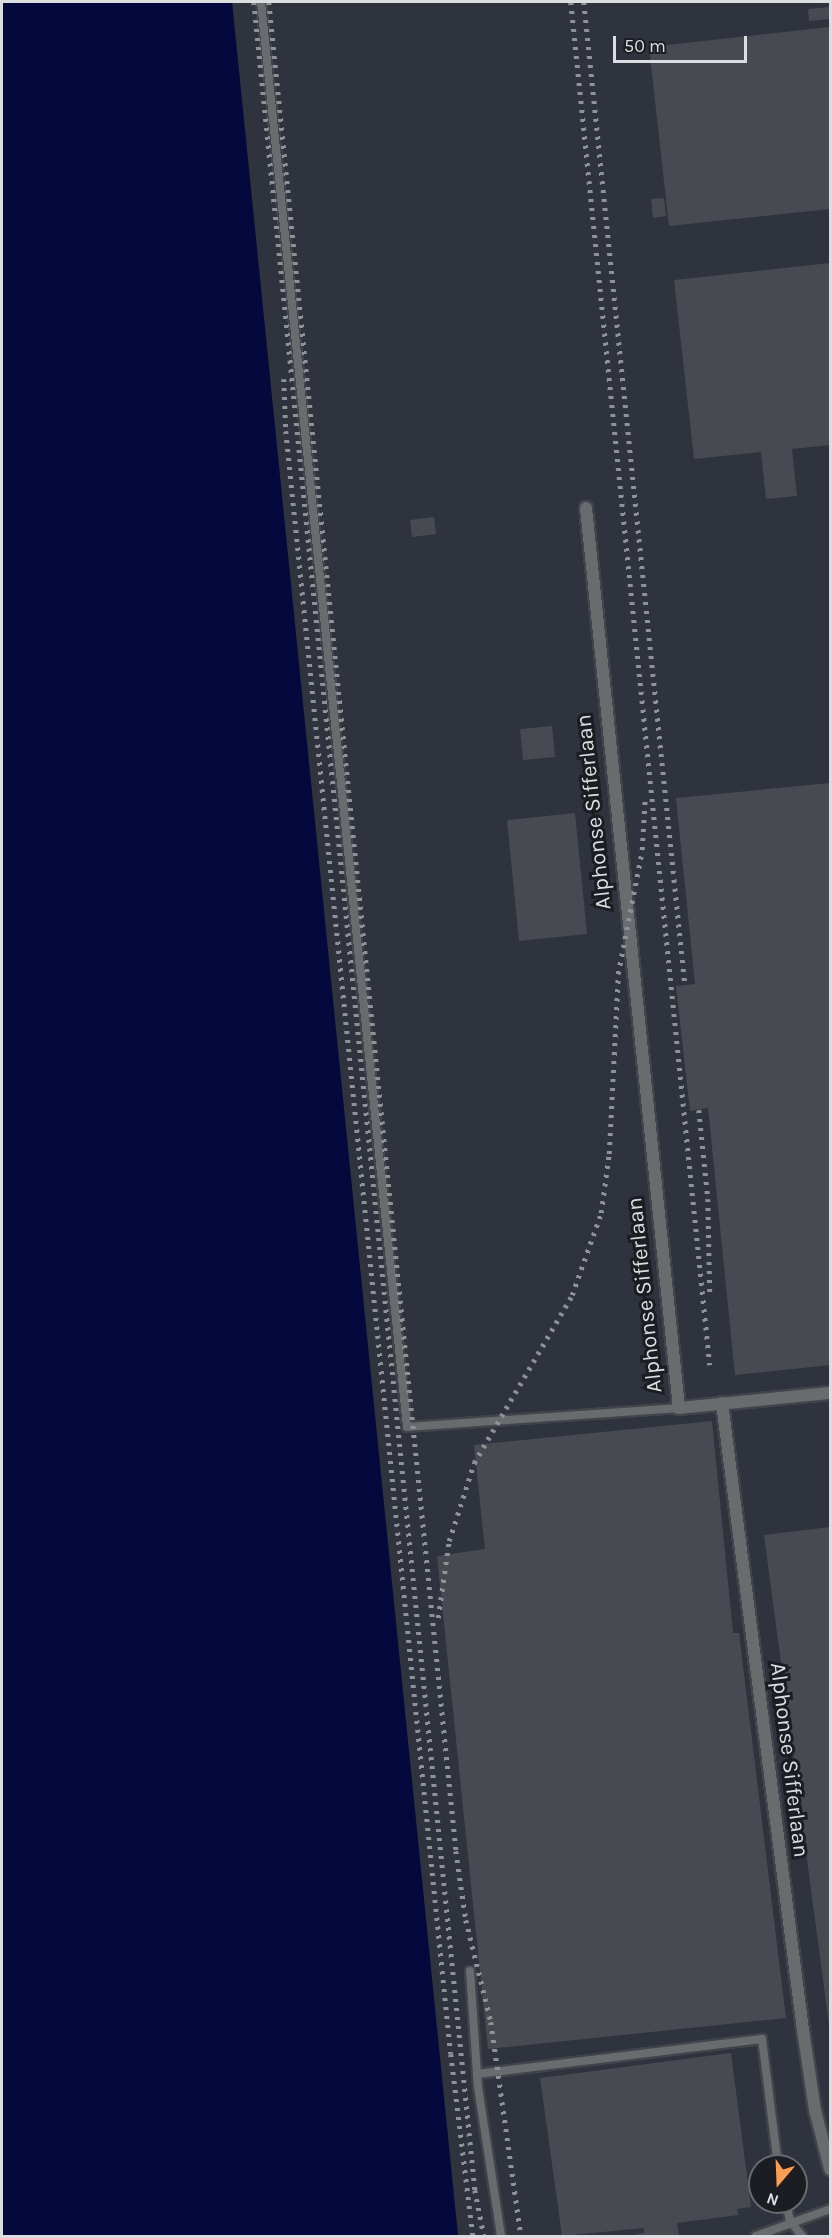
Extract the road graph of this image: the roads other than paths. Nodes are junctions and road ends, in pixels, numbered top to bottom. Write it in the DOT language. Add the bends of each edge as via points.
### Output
graph roads {
  1 [pos="261,2"];
  2 [pos="586,508"];
  3 [pos="831,1393"];
  4 [pos="722,1403"];
  5 [pos="679,1408"];
  6 [pos="470,1971"];
  7 [pos="477,2074"];
  8 [pos="776,2154"];
  9 [pos="831,2169"];
  10 [pos="831,2209"];
  11 [pos="789,2214"];
  12 [pos="790,2221"];
  13 [pos="501,2236"];
  14 [pos="756,2236"];
  15 [pos="802,2236"];
  1 -- 5 [label="lane" via="407,1427"];
  2 -- 5 [label="street, Alphonse Sifferlaan"];
  3 -- 4 [label="street"];
  4 -- 5 [label="street, Alphonse Sifferlaan"];
  4 -- 9 [label="street, Alphonse Sifferlaan" via="803,2030 815,2110"];
  6 -- 7 [label="lane"];
  7 -- 8 [label="lane" via="762,2039"];
  7 -- 13 [label="lane"];
  10 -- 12 [label="lane"];
  11 -- 12 [label="lane"];
  12 -- 14 [label="lane"];
  12 -- 15 [label="lane"];
}
